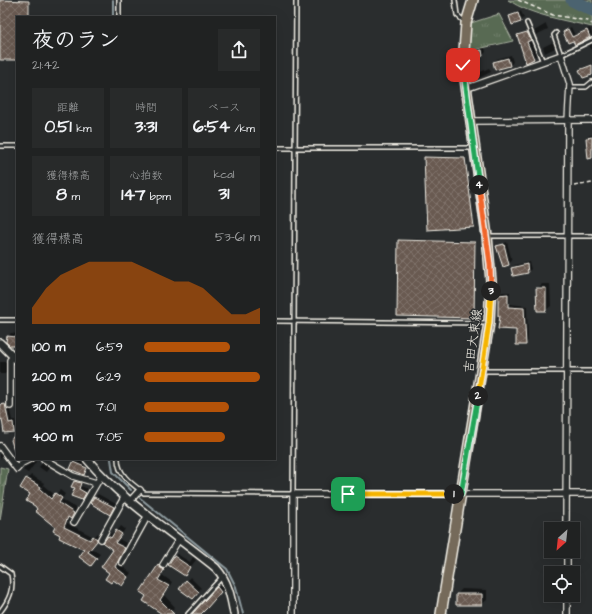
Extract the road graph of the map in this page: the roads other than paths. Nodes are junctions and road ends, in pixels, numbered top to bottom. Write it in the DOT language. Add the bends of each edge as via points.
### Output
graph roads {
  1 [pos="119,0"];
  2 [pos="296,0"];
  3 [pos="455,0"];
  4 [pos="473,0"];
  5 [pos="119,16"];
  6 [pos="466,23"];
  7 [pos="527,23"];
  8 [pos="556,34"];
  9 [pos="592,40"];
  10 [pos="561,55"];
  11 [pos="543,62"];
  12 [pos="592,82"];
  13 [pos="570,87"];
  14 [pos="465,89"];
  15 [pos="592,120"];
  16 [pos="470,121"];
  17 [pos="568,121"];
  18 [pos="0,146"];
  19 [pos="16,146"];
  20 [pos="276,148"];
  21 [pos="296,148"];
  22 [pos="474,148"];
  23 [pos="487,236"];
  24 [pos="568,236"];
  25 [pos="592,236"];
  26 [pos="0,320"];
  27 [pos="16,320"];
  28 [pos="276,321"];
  29 [pos="294,321"];
  30 [pos="489,323"];
  31 [pos="2,346"];
  32 [pos="15,358"];
  33 [pos="482,371"];
  34 [pos="567,371"];
  35 [pos="592,371"];
  36 [pos="10,406"];
  37 [pos="0,446"];
  38 [pos="28,460"];
  39 [pos="46,460"];
  40 [pos="88,460"];
  41 [pos="118,460"];
  42 [pos="101,476"];
  43 [pos="96,483"];
  44 [pos="140,490"];
  45 [pos="293,494"];
  46 [pos="461,494"];
  47 [pos="592,494"];
  48 [pos="566,495"];
  49 [pos="127,499"];
  50 [pos="148,515"];
  51 [pos="74,522"];
  52 [pos="566,522"];
  53 [pos="101,539"];
  54 [pos="178,539"];
  55 [pos="122,562"];
  56 [pos="163,565"];
  57 [pos="0,566"];
  58 [pos="223,576"];
  59 [pos="567,602"];
  60 [pos="0,612"];
  61 [pos="188,614"];
  62 [pos="234,614"];
  63 [pos="293,614"];
  64 [pos="441,614"];
  65 [pos="567,614"];
  1 -- 5 [label="lane"];
  2 -- 21 [label="lane"];
  3 -- 6 [label="lane" via="457,16"];
  4 -- 6 [label="main road, 吉田大東線"];
  6 -- 14 [label="main road, 吉田大東線" via="462,56"];
  7 -- 11 [label="lane"];
  8 -- 10 [label="lane" via="554,35"];
  9 -- 10 [label="lane"];
  10 -- 11 [label="street"];
  10 -- 13 [label="street"];
  11 -- 14 [label="street"];
  12 -- 13 [label="lane" via="586,87"];
  13 -- 17 [label="street"];
  14 -- 16 [label="main road, 吉田大東線"];
  15 -- 17 [label="street"];
  16 -- 17 [label="street"];
  16 -- 22 [label="main road, 吉田大東線"];
  17 -- 24 [label="street"];
  18 -- 19 [label="lane"];
  20 -- 21 [label="lane"];
  21 -- 22 [label="lane"];
  21 -- 29 [label="lane"];
  22 -- 23 [label="main road, 吉田大東線"];
  23 -- 24 [label="lane"];
  23 -- 30 [label="main road, 吉田大東線" via="491,280"];
  24 -- 25 [label="lane"];
  24 -- 34 [label="street"];
  26 -- 27 [label="lane"];
  28 -- 29 [label="lane"];
  29 -- 30 [label="lane"];
  29 -- 45 [label="lane"];
  30 -- 33 [label="main road, 吉田大東線"];
  31 -- 32 [label="street"];
  32 -- 36 [label="street" via="10,360"];
  33 -- 34 [label="lane"];
  33 -- 46 [label="main road, 吉田大東線"];
  34 -- 35 [label="lane"];
  34 -- 48 [label="street"];
  37 -- 38 [label="street" via="16,469"];
  39 -- 43 [label="street" via="72,476"];
  40 -- 42 [label="street"];
  41 -- 44 [label="lane" via="118,467 124,477"];
  42 -- 43 [label="street"];
  42 -- 49 [label="street"];
  43 -- 51 [label="street"];
  44 -- 45 [label="lane" via="144,493"];
  44 -- 49 [label="street"];
  45 -- 46 [label="street"];
  45 -- 63 [label="street"];
  46 -- 48 [label="street"];
  46 -- 64 [label="main road, 吉田大東線"];
  47 -- 48 [label="street"];
  48 -- 52 [label="street"];
  49 -- 50 [label="street"];
  49 -- 53 [label="street"];
  50 -- 54 [label="street"];
  50 -- 55 [label="street"];
  54 -- 56 [label="street"];
  54 -- 58 [label="street"];
  57 -- 60 [label="lane" via="11,574 14,584"];
  58 -- 61 [label="lane"];
  58 -- 62 [label="street"];
  59 -- 65 [label="street"];
}
